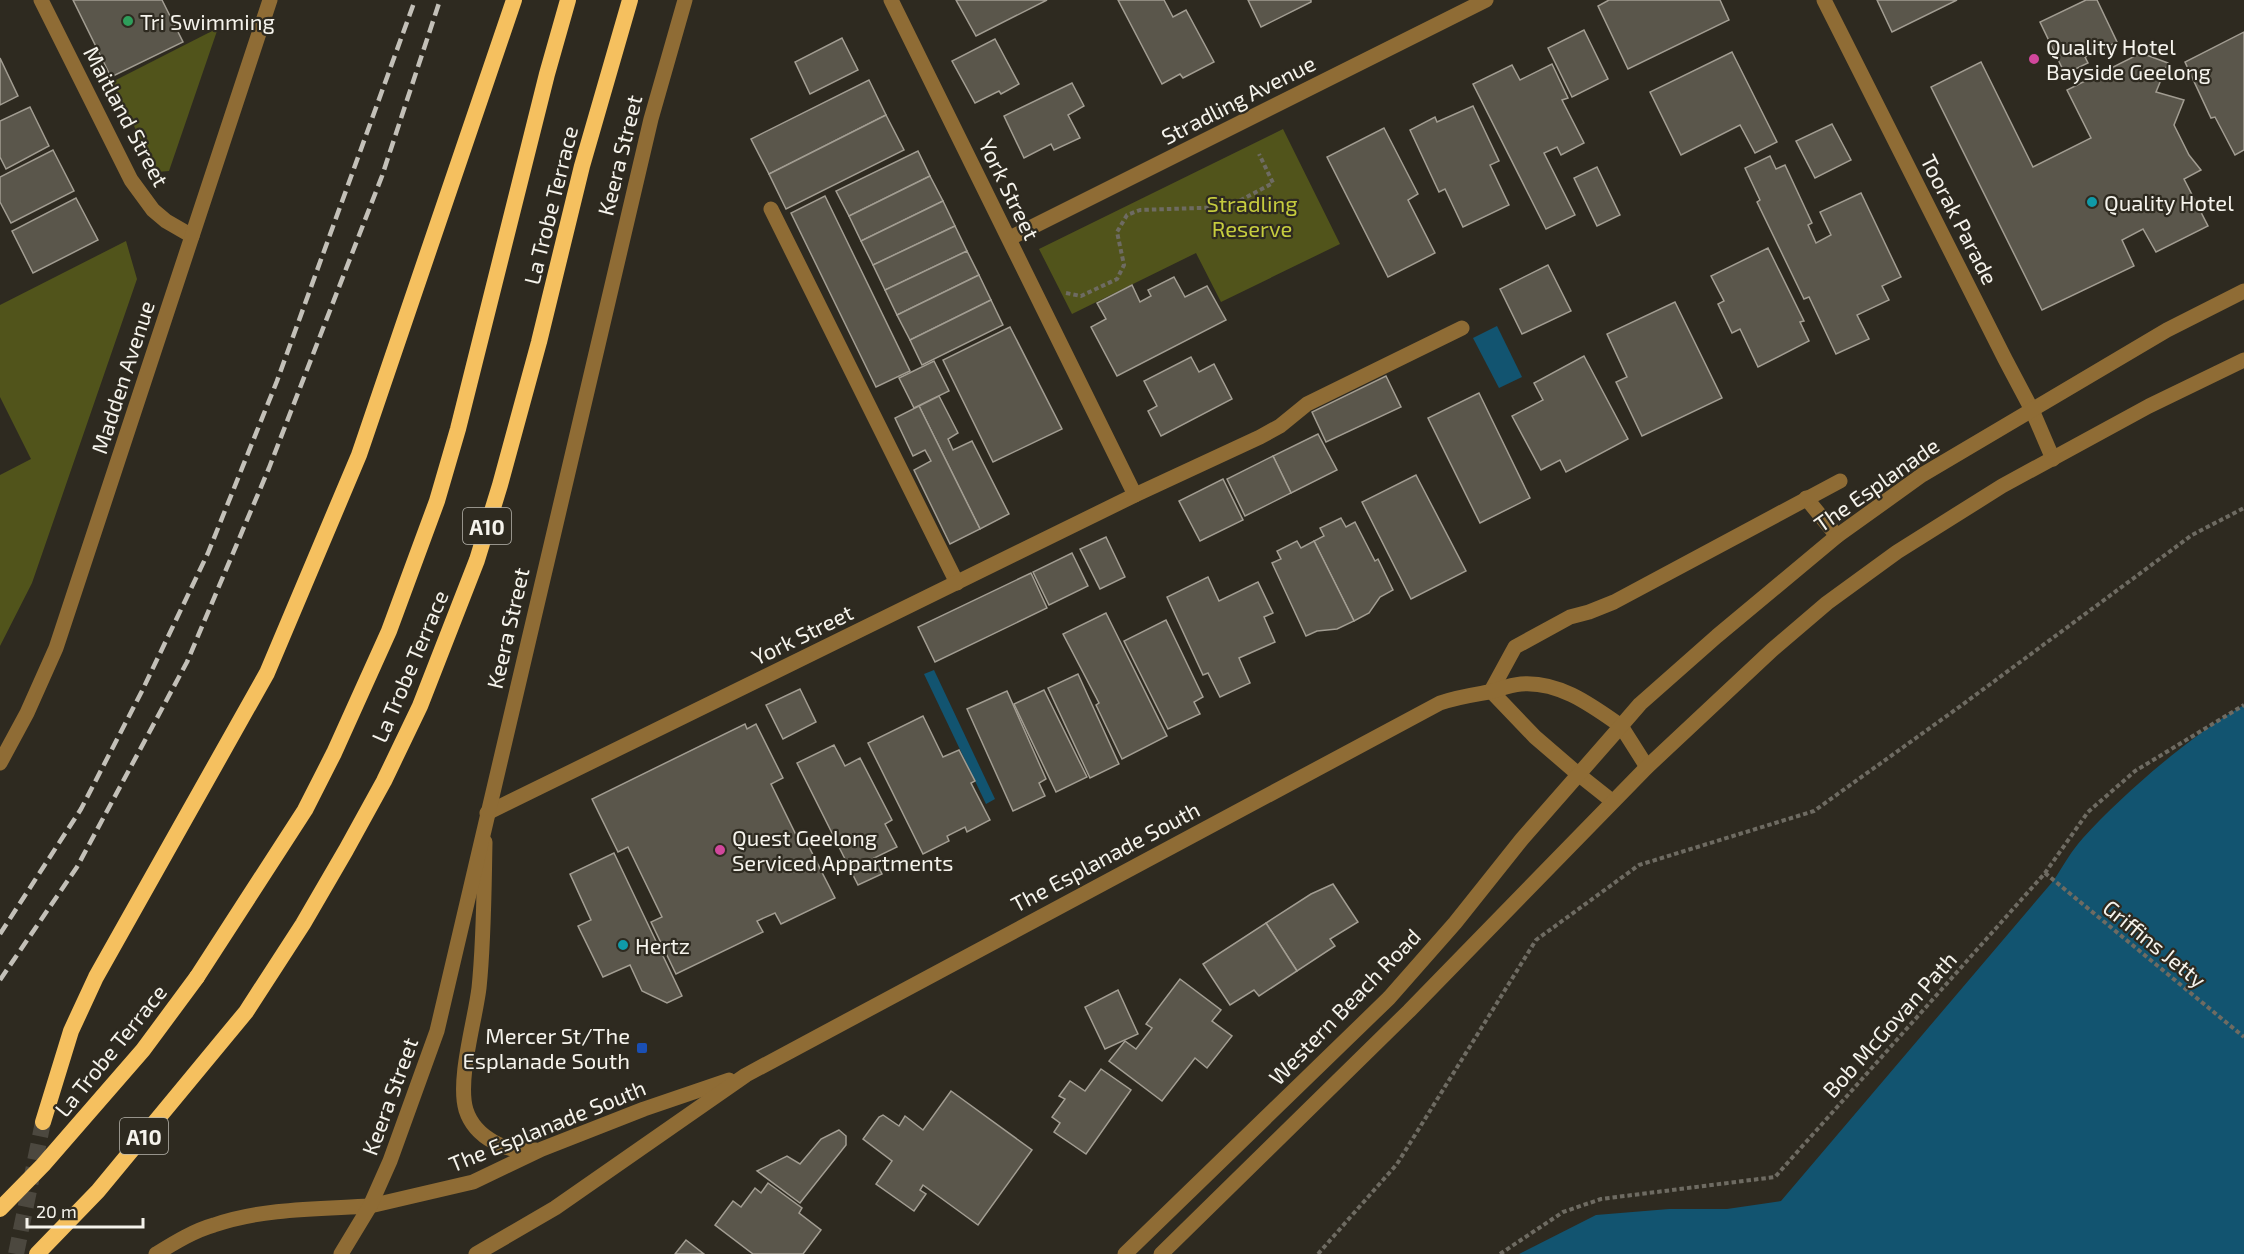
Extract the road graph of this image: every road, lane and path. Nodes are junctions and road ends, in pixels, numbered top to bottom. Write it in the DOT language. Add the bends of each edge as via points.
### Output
graph roads {
  1 [pos="41,0"];
  2 [pos="270,0"];
  3 [pos="514,0"];
  4 [pos="568,0"];
  5 [pos="630,0"];
  6 [pos="685,0"];
  7 [pos="891,0"];
  8 [pos="1486,0"];
  9 [pos="1824,0"];
  10 [pos="1259,154"];
  11 [pos="771,209"];
  12 [pos="192,236"];
  13 [pos="1010,238"];
  14 [pos="2244,291"];
  15 [pos="1065,293"];
  16 [pos="1462,328"];
  17 [pos="2244,360"];
  18 [pos="2032,410"];
  19 [pos="2053,459"];
  20 [pos="1840,481"];
  21 [pos="1135,495"];
  22 [pos="1806,498"];
  23 [pos="2244,508"];
  24 [pos="1837,536"];
  25 [pos="957,583"];
  26 [pos="1491,691"];
  27 [pos="2244,705"];
  28 [pos="1621,726"];
  29 [pos="0,763"];
  30 [pos="1647,766"];
  31 [pos="1578,774"];
  32 [pos="1612,801"];
  33 [pos="487,817"];
  34 [pos="2045,873"];
  35 [pos="2244,1037"];
  36 [pos="746,1075"];
  37 [pos="43,1122"];
  38 [pos="542,1149"];
  39 [pos="370,1206"];
  40 [pos="0,1209"];
  41 [pos="37,1254"];
  42 [pos="156,1254"];
  43 [pos="341,1254"];
  44 [pos="476,1254"];
  45 [pos="1125,1254"];
  46 [pos="1161,1254"];
  47 [pos="1318,1254"];
  48 [pos="1500,1254"];
  1 -- 12 [label="street, Maitland Street" via="131,180 153,210"];
  2 -- 12 [label="street, Madden Avenue"];
  3 -- 37 [label="highway" via="359,454 272,662 96,977 71,1031"];
  4 -- 40 [label="highway, La Trobe Terrace / A10, bridge" via="436,501 389,631 334,753 305,810 197,977 143,1050"];
  5 -- 41 [label="highway, La Trobe Terrace / A10" via="582,166 500,485 477,560 420,706 384,781 303,924 246,1012 98,1191"];
  6 -- 33 [label="street, Keera Street" via="643,152"];
  7 -- 13 [label="street, York Street"];
  8 -- 13 [label="street, Stradling Avenue"];
  9 -- 18 [label="street, Toorak Parade"];
  10 -- 15 [label="path" via="1273,183 1228,207 1140,210 1127,215 1117,232 1124,265 1117,279 1081,296"];
  11 -- 25 [label="street"];
  12 -- 29 [label="street, Madden Avenue" via="56,648"];
  13 -- 21 [label="street, York Street"];
  14 -- 18 [label="street, The Esplanade" via="2167,330"];
  16 -- 21 [label="street, York Street" via="1307,404 1260,437"];
  17 -- 19 [label="street"];
  18 -- 19 [label="street, Toorak Parade"];
  18 -- 24 [label="street, The Esplanade" via="1922,475"];
  19 -- 30 [label="street" via="1935,527 1858,579 1772,650"];
  20 -- 22 [label="street"];
  21 -- 25 [label="street, York Street"];
  22 -- 24 [label="street"];
  22 -- 26 [label="street" via="1614,602 1570,616 1515,647"];
  23 -- 47 [label="path" via="2192,535 1815,811 1639,865 1536,940 1396,1164"];
  24 -- 28 [label="street, The Esplanade" via="1717,636 1640,704"];
  25 -- 33 [label="street, York Street"];
  26 -- 28 [label="street, The Esplanade South" via="1521,684 1548,686 1576,697"];
  26 -- 31 [label="street"];
  26 -- 36 [label="street, The Esplanade South" via="1440,703"];
  27 -- 34 [label="path, Bob McGovan Path" via="2135,771 2088,812"];
  28 -- 30 [label="street, The Esplanade South"];
  28 -- 31 [label="street, The Esplanade"];
  30 -- 32 [label="street"];
  31 -- 32 [label="street"];
  31 -- 45 [label="street, Western Beach Road" via="1389,998"];
  32 -- 46 [label="street, Western Beach Road" via="1409,1011"];
  33 -- 38 [label="street" via="483,942 464,1086 465,1108 481,1134 495,1143 526,1151"];
  33 -- 39 [label="street, Keera Street" via="437,1030"];
  34 -- 35 [label="path, Griffins Jetty"];
  34 -- 48 [label="path, Bob McGovan Path" via="1775,1177 1601,1199 1563,1212"];
  36 -- 38 [label="street, The Esplanade South"];
  36 -- 44 [label="street, The Esplanade South" via="555,1208"];
  38 -- 39 [label="street, The Esplanade South" via="473,1182"];
  39 -- 42 [label="street, The Esplanade South" via="236,1218 190,1234"];
  39 -- 43 [label="street, Keera Street"];
}
